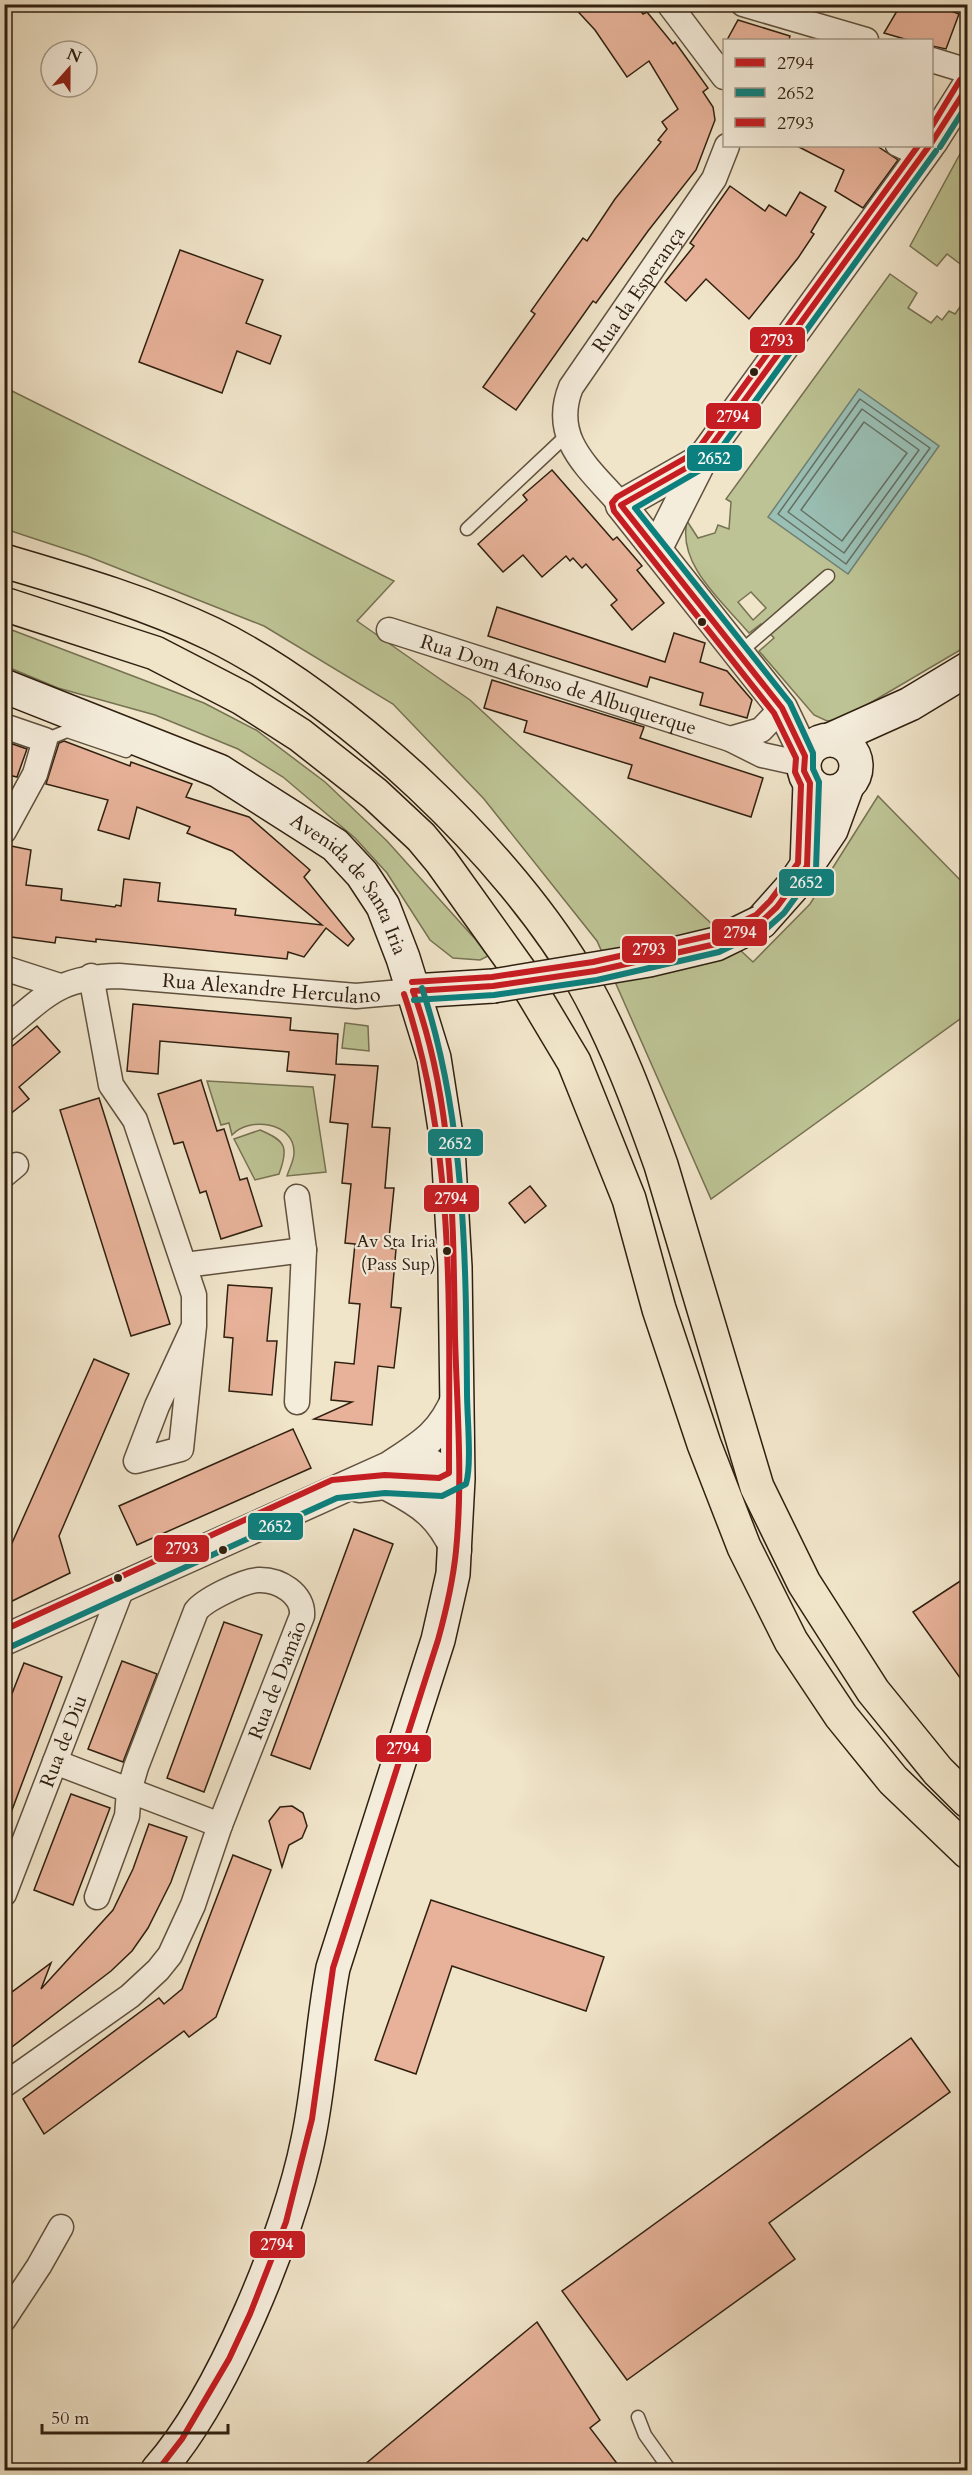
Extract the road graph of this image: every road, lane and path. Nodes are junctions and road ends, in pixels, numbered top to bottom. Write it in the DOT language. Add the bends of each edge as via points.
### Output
graph roads {
  1 [pos="743,4"];
  2 [pos="673,5"];
  3 [pos="816,34"];
  4 [pos="858,39"];
  5 [pos="933,60"];
  6 [pos="968,71"];
  7 [pos="723,76"];
  8 [pos="968,85"];
  9 [pos="933,130"];
  10 [pos="727,147"];
  11 [pos="919,148"];
  12 [pos="567,435"];
  13 [pos="702,459"];
  14 [pos="621,505"];
  15 [pos="467,529"];
  16 [pos="657,548"];
  17 [pos="4,561"];
  18 [pos="828,576"];
  19 [pos="4,604"];
  20 [pos="389,630"];
  21 [pos="739,653"];
  22 [pos="968,669"];
  23 [pos="4,686"];
  24 [pos="910,704"];
  25 [pos="782,708"];
  26 [pos="4,726"];
  27 [pos="730,739"];
  28 [pos="45,740"];
  29 [pos="148,741"];
  30 [pos="814,756"];
  31 [pos="852,777"];
  32 [pos="4,831"];
  33 [pos="807,866"];
  34 [pos="4,968"];
  35 [pos="91,976"];
  36 [pos="60,986"];
  37 [pos="413,991"];
  38 [pos="4,1030"];
  39 [pos="297,1197"];
  40 [pos="304,1250"];
  41 [pos="185,1265"];
  42 [pos="194,1326"];
  43 [pos="457,1397"];
  44 [pos="297,1402"];
  45 [pos="387,1476"];
  46 [pos="458,1479"];
  47 [pos="456,1550"];
  48 [pos="122,1588"];
  49 [pos="4,1640"];
  50 [pos="55,1762"];
  51 [pos="129,1791"];
  52 [pos="968,1801"];
  53 [pos="220,1825"];
  54 [pos="968,1852"];
  55 [pos="4,1894"];
  56 [pos="96,1897"];
  57 [pos="4,2085"];
  58 [pos="61,2227"];
  59 [pos="4,2319"];
  60 [pos="638,2417"];
  61 [pos="158,2470"];
  62 [pos="670,2470"];
  1 -- 3 [label="street"];
  2 -- 7 [label="street"];
  3 -- 4 [label="street"];
  5 -- 6 [label="street"];
  8 -- 9 [label="street"];
  10 -- 12 [label="street, Rua da Esperança" via="714,180 571,387 565,402"];
  11 -- 13 [label="street"];
  12 -- 14 [label="street" via="574,451"];
  12 -- 15 [label="lane"];
  13 -- 14 [label="street"];
  13 -- 16 [label="street"];
  14 -- 16 [label="street"];
  16 -- 21 [label="street"];
  17 -- 52 [label="highway" via="166,613 215,636 298,686 414,781 480,847 539,918 572,964 604,1021 642,1112 757,1487 804,1583 873,1691 938,1771"];
  18 -- 21 [label="lane"];
  19 -- 54 [label="highway" via="155,653 242,698 300,735 367,787 441,861 530,986 574,1062 629,1199 704,1444 744,1548 791,1641 841,1716 893,1780"];
  20 -- 27 [label="street, Rua Dom Afonso de Albuquerque"];
  21 -- 25 [label="street"];
  22 -- 24 [label="main road"];
  23 -- 29 [label="main road, Avenida de Santa Iria"];
  24 -- 30 [label="main road"];
  24 -- 31 [label="main road"];
  25 -- 27 [label="street" via="761,730"];
  25 -- 30 [label="street"];
  26 -- 28 [label="street"];
  27 -- 30 [label="street, Rua Dom Afonso de Albuquerque" via="762,755"];
  28 -- 29 [label="lane" via="68,731 133,754"];
  28 -- 32 [label="street" via="35,774"];
  29 -- 37 [label="main road, Avenida de Santa Iria" via="219,771 335,844 383,906"];
  30 -- 31 [label="main road" via="824,791 840,790"];
  30 -- 31 [label="main road" via="840,741 852,752"];
  30 -- 33 [label="main road"];
  31 -- 33 [label="main road, Rua Alexandre Herculano" via="831,830"];
  33 -- 37 [label="main road, Rua Alexandre Herculano, bridge" via="761,922 716,944 595,971 493,986"];
  34 -- 36 [label="street"];
  35 -- 36 [label="street, Rua Alexandre Herculano"];
  35 -- 37 [label="street, Rua Alexandre Herculano" via="356,996"];
  35 -- 41 [label="street" via="111,1085 135,1120"];
  36 -- 38 [label="street"];
  37 -- 43 [label="main road, Avenida de Santa Iria" via="434,1058 448,1148"];
  39 -- 40 [label="street"];
  40 -- 41 [label="street"];
  40 -- 44 [label="street"];
  41 -- 42 [label="street" via="194,1296"];
  42 -- 42 [label="street" via="157,1406 136,1461 181,1449"];
  43 -- 45 [label="street" via="449,1418 431,1439"];
  43 -- 46 [label="main road, Avenida de Santa Iria"];
  45 -- 46 [label="street" via="430,1464"];
  45 -- 47 [label="street" via="446,1527"];
  45 -- 48 [label="street" via="335,1489"];
  46 -- 47 [label="main road, Avenida de Santa Iria"];
  47 -- 61 [label="main road, Avenida de Santa Iria" via="438,1640 333,1968 309,2137 295,2193 268,2266 222,2368 183,2437"];
  48 -- 49 [label="street"];
  48 -- 50 [label="street, Rua de Diu"];
  50 -- 51 [label="street"];
  50 -- 55 [label="street, Rua de Diu"];
  51 -- 53 [label="street"];
  51 -- 53 [label="street, Rua de Damão" via="196,1611 206,1601 253,1581 266,1580 297,1594 302,1616"];
  51 -- 56 [label="street, Rua de Damão" via="127,1816"];
  53 -- 57 [label="street, Rua de Damão" via="193,1905 158,1970 120,2003"];
  58 -- 59 [label="street"];
  60 -- 62 [label="lane" via="645,2435"];
}
